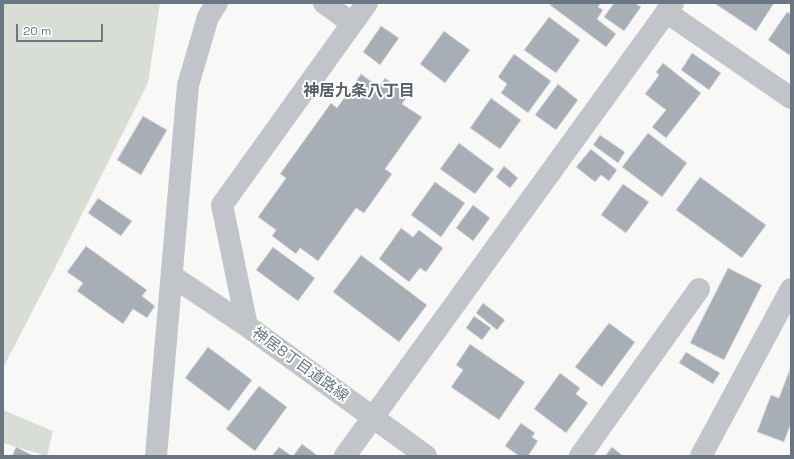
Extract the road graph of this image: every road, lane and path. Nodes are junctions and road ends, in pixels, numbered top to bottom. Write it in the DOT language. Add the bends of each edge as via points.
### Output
graph roads {
  1 [pos="217,3"];
  2 [pos="324,3"];
  3 [pos="367,3"];
  4 [pos="670,8"];
  5 [pos="352,23"];
  6 [pos="791,98"];
  7 [pos="172,276"];
  8 [pos="699,289"];
  9 [pos="791,289"];
  10 [pos="247,326"];
  11 [pos="373,417"];
  12 [pos="156,456"];
  13 [pos="345,456"];
  14 [pos="426,456"];
  15 [pos="580,456"];
  16 [pos="701,456"];
  1 -- 7 [label="street" via="208,17 188,85"];
  2 -- 5 [label="street"];
  3 -- 5 [label="street"];
  4 -- 6 [label="street"];
  4 -- 11 [label="street"];
  5 -- 10 [label="street" via="222,205"];
  7 -- 10 [label="street, 神居8丁目道路線"];
  7 -- 12 [label="street"];
  8 -- 15 [label="street"];
  9 -- 16 [label="street"];
  10 -- 11 [label="street, 神居8丁目道路線"];
  11 -- 13 [label="street"];
  11 -- 14 [label="street, 神居8丁目道路線"];
}
